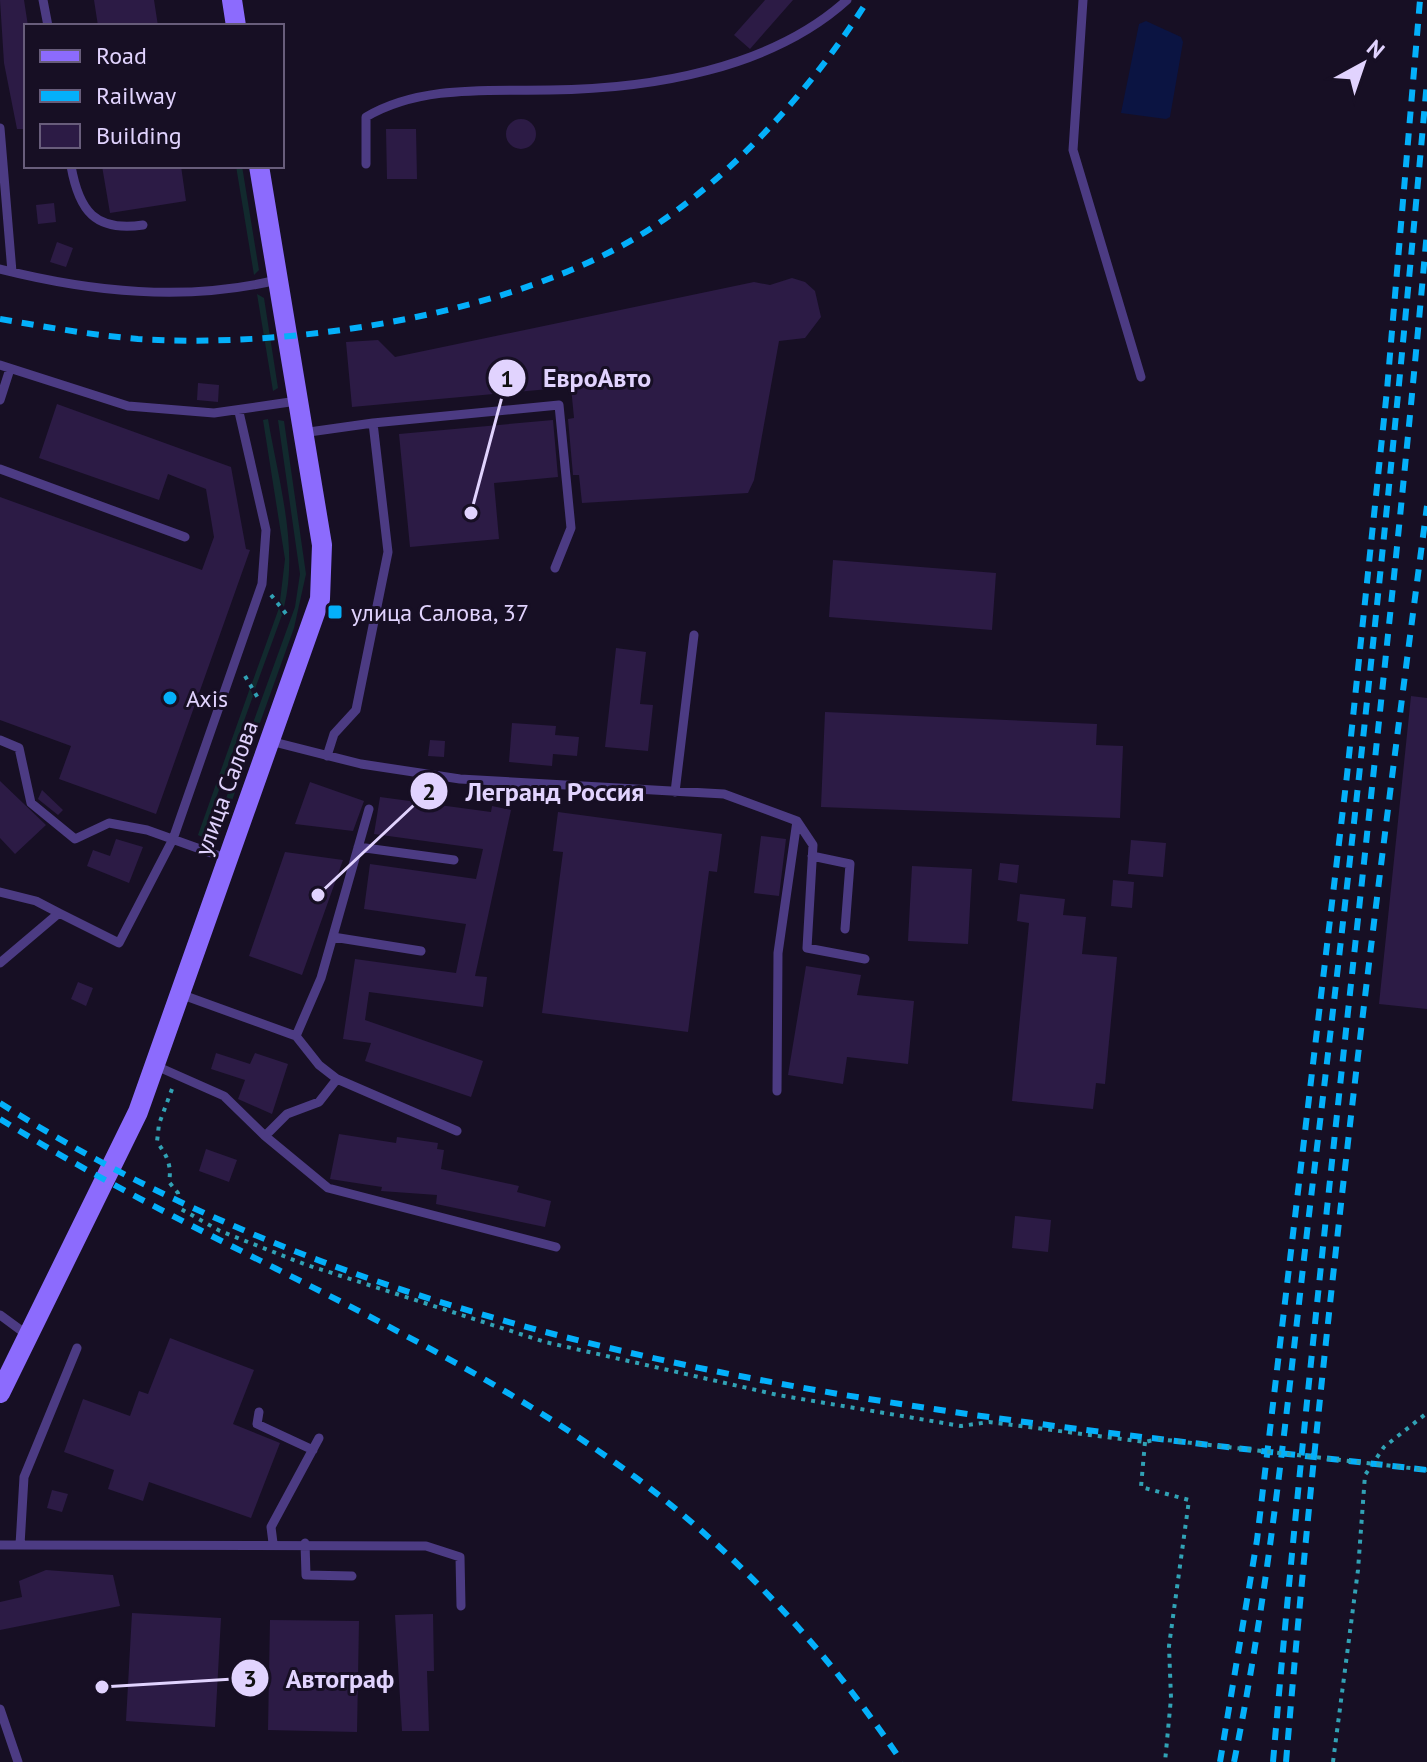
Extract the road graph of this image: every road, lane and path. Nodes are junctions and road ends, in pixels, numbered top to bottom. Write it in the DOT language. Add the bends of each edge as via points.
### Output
graph roads {
  1 [pos="43,0"];
  2 [pos="232,0"];
  3 [pos="847,0"];
  4 [pos="1083,0"];
  5 [pos="48,24"];
  6 [pos="236,24"];
  7 [pos="0,128"];
  8 [pos="366,164"];
  9 [pos="71,168"];
  10 [pos="259,168"];
  11 [pos="143,225"];
  12 [pos="0,269"];
  13 [pos="12,272"];
  14 [pos="277,280"];
  15 [pos="5,367"];
  16 [pos="1141,377"];
  17 [pos="0,400"];
  18 [pos="297,401"];
  19 [pos="239,412"];
  20 [pos="373,423"];
  21 [pos="302,433"];
  22 [pos="0,469"];
  23 [pos="185,537"];
  24 [pos="555,568"];
  25 [pos="262,584"];
  26 [pos="287,615"];
  27 [pos="694,635"];
  28 [pos="235,660"];
  29 [pos="258,698"];
  30 [pos="0,740"];
  31 [pos="270,741"];
  32 [pos="327,756"];
  33 [pos="675,792"];
  34 [pos="369,809"];
  35 [pos="797,821"];
  36 [pos="173,839"];
  37 [pos="358,847"];
  38 [pos="812,856"];
  39 [pos="228,859"];
  40 [pos="454,860"];
  41 [pos="0,892"];
  42 [pos="59,913"];
  43 [pos="845,929"];
  44 [pos="333,937"];
  45 [pos="421,951"];
  46 [pos="865,959"];
  47 [pos="0,963"];
  48 [pos="180,994"];
  49 [pos="296,1036"];
  50 [pos="154,1065"];
  51 [pos="337,1079"];
  52 [pos="174,1083"];
  53 [pos="777,1091"];
  54 [pos="457,1131"];
  55 [pos="265,1136"];
  56 [pos="556,1247"];
  57 [pos="0,1315"];
  58 [pos="30,1337"];
  59 [pos="77,1348"];
  60 [pos="0,1393"];
  61 [pos="259,1412"];
  62 [pos="1427,1413"];
  63 [pos="319,1438"];
  64 [pos="1145,1442"];
  65 [pos="313,1450"];
  66 [pos="1427,1470"];
  67 [pos="273,1543"];
  68 [pos="305,1543"];
  69 [pos="0,1545"];
  70 [pos="20,1545"];
  71 [pos="352,1576"];
  72 [pos="461,1606"];
  73 [pos="0,1709"];
  74 [pos="18,1762"];
  75 [pos="1165,1762"];
  76 [pos="1333,1762"];
  1 -- 5 [label="lane"];
  2 -- 6 [label="street"];
  3 -- 8 [label="lane" via="824,21 785,43 664,82 429,95 391,102 366,117"];
  4 -- 16 [label="lane" via="1073,150"];
  7 -- 13 [label="lane"];
  9 -- 11 [label="lane" via="83,206 97,219 111,227"];
  10 -- 14 [label="street, улица Салова"];
  12 -- 13 [label="lane"];
  13 -- 14 [label="lane" via="143,294 205,293"];
  14 -- 18 [label="street, улица Салова"];
  15 -- 17 [label="lane"];
  15 -- 19 [label="lane" via="128,406"];
  18 -- 19 [label="lane"];
  18 -- 21 [label="street, улица Салова"];
  19 -- 25 [label="lane" via="266,530"];
  20 -- 21 [label="lane"];
  20 -- 24 [label="lane" via="559,405 571,528"];
  20 -- 32 [label="lane" via="388,552 356,710 334,734"];
  21 -- 31 [label="street, улица Салова" via="322,545 323,583"];
  22 -- 23 [label="lane"];
  25 -- 26 [label="path"];
  25 -- 28 [label="lane"];
  27 -- 33 [label="lane"];
  28 -- 29 [label="path"];
  28 -- 36 [label="lane"];
  30 -- 36 [label="lane" via="19,748 31,803 75,839 109,823"];
  31 -- 32 [label="lane"];
  31 -- 39 [label="street, улица Салова"];
  32 -- 33 [label="lane" via="460,779"];
  33 -- 35 [label="lane" via="724,794"];
  34 -- 37 [label="lane"];
  35 -- 38 [label="lane" via="813,845"];
  35 -- 53 [label="lane" via="778,953"];
  36 -- 39 [label="lane"];
  36 -- 42 [label="lane" via="119,943"];
  37 -- 40 [label="lane"];
  37 -- 44 [label="lane"];
  38 -- 43 [label="lane" via="850,864"];
  38 -- 46 [label="lane" via="807,948"];
  39 -- 48 [label="street, улица Салова"];
  41 -- 42 [label="lane"];
  42 -- 47 [label="lane"];
  44 -- 45 [label="lane"];
  44 -- 49 [label="lane"];
  48 -- 49 [label="lane"];
  48 -- 50 [label="street, улица Салова"];
  49 -- 51 [label="lane"];
  50 -- 55 [label="lane" via="224,1096"];
  50 -- 58 [label="street, улица Салова" via="138,1112"];
  51 -- 54 [label="lane"];
  51 -- 55 [label="lane" via="319,1102 287,1114"];
  52 -- 64 [label="path" via="157,1142 181,1209 220,1231 304,1264 545,1342 778,1395 961,1426 989,1422"];
  55 -- 56 [label="lane" via="328,1188"];
  57 -- 58 [label="lane"];
  58 -- 60 [label="street, улица Салова"];
  59 -- 70 [label="lane" via="24,1477"];
  61 -- 65 [label="lane" via="257,1424"];
  62 -- 76 [label="path" via="1384,1447 1365,1475"];
  63 -- 65 [label="lane"];
  64 -- 66 [label="path, bridge" via="1158,1439"];
  64 -- 75 [label="path" via="1141,1487 1189,1500 1169,1646"];
  65 -- 67 [label="lane" via="271,1527"];
  67 -- 68 [label="lane"];
  67 -- 70 [label="lane"];
  68 -- 71 [label="lane" via="306,1575"];
  68 -- 72 [label="lane" via="426,1546 460,1557"];
  69 -- 70 [label="lane"];
  73 -- 74 [label="lane"];
}
